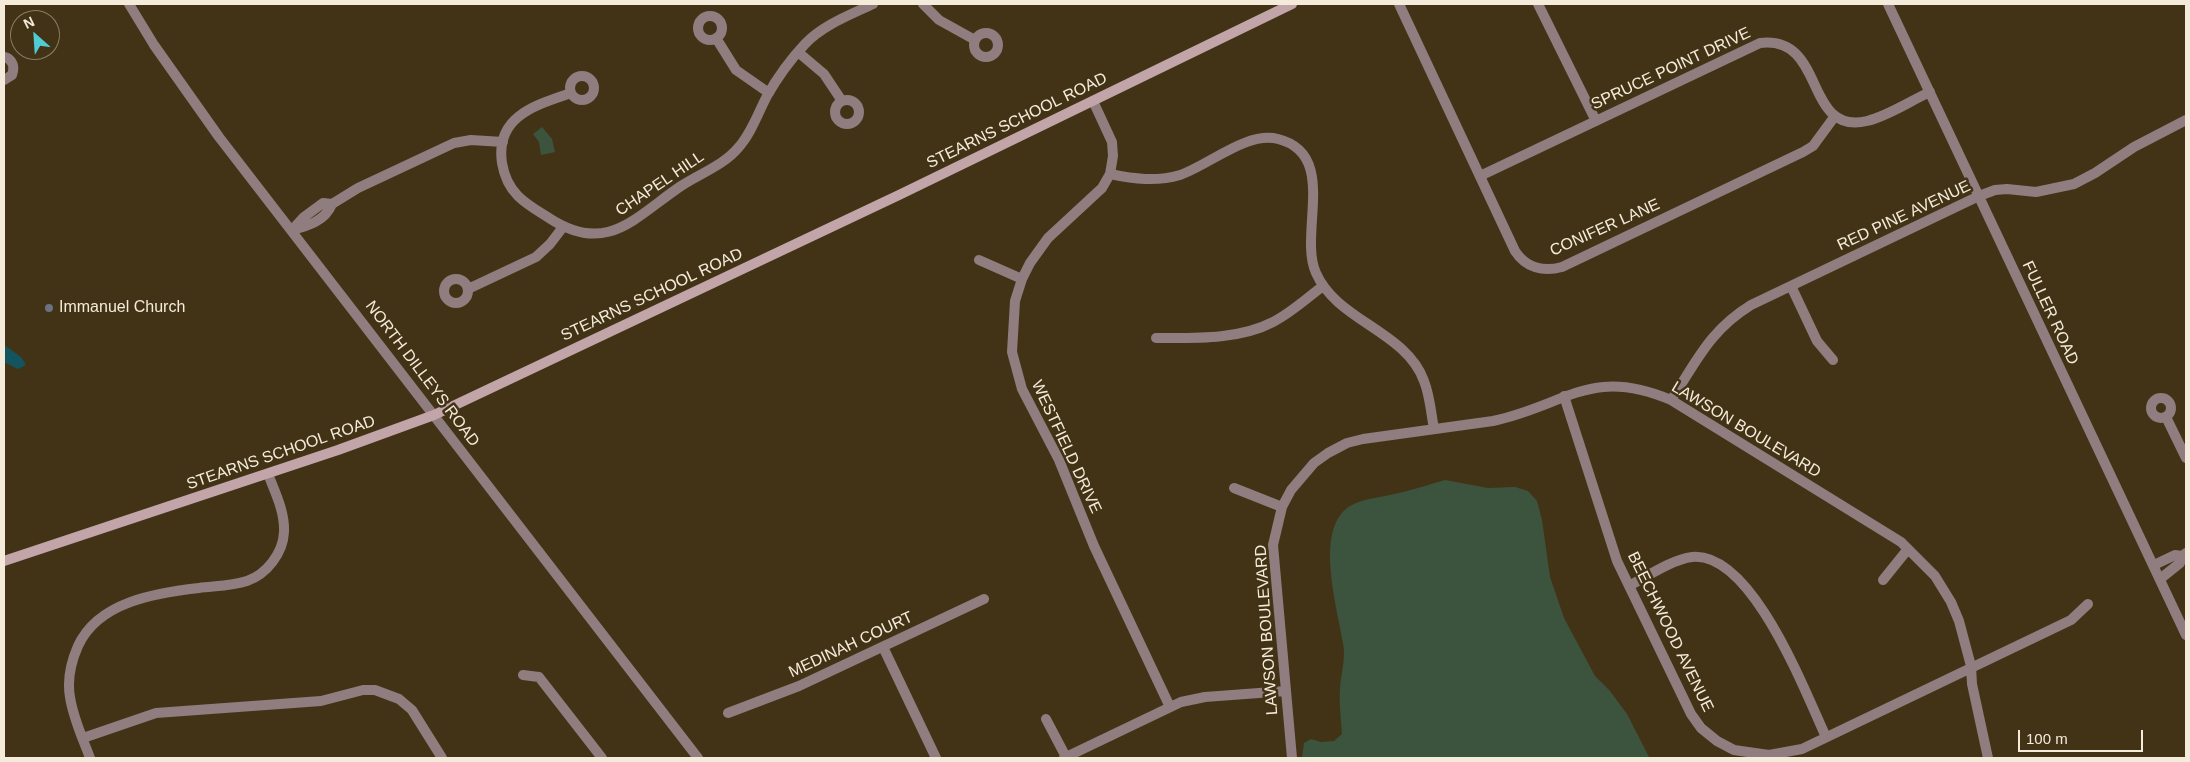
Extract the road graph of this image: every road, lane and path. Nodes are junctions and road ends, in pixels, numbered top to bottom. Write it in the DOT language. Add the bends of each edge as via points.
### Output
graph roads {
  1 [pos="128,4"];
  2 [pos="873,4"];
  3 [pos="923,4"];
  4 [pos="1292,4"];
  5 [pos="1399,4"];
  6 [pos="1538,4"];
  7 [pos="1888,4"];
  8 [pos="855,8"];
  9 [pos="716,38"];
  10 [pos="975,40"];
  11 [pos="798,52"];
  12 [pos="4,57"];
  13 [pos="4,80"];
  14 [pos="1930,92"];
  15 [pos="571,93"];
  16 [pos="769,93"];
  17 [pos="842,101"];
  18 [pos="1093,101"];
  19 [pos="1835,116"];
  20 [pos="1596,121"];
  21 [pos="2185,123"];
  22 [pos="502,142"];
  23 [pos="1110,174"];
  24 [pos="1480,176"];
  25 [pos="1979,196"];
  26 [pos="563,227"];
  27 [pos="292,230"];
  28 [pos="979,260"];
  29 [pos="1022,280"];
  30 [pos="1323,286"];
  31 [pos="1791,286"];
  32 [pos="468,289"];
  33 [pos="1156,338"];
  34 [pos="1833,360"];
  35 [pos="1564,396"];
  36 [pos="1671,400"];
  37 [pos="434,415"];
  38 [pos="2166,416"];
  39 [pos="1434,429"];
  40 [pos="2186,458"];
  41 [pos="268,474"];
  42 [pos="1234,488"];
  43 [pos="1282,507"];
  44 [pos="1908,549"];
  45 [pos="2184,554"];
  46 [pos="4,561"];
  47 [pos="2154,565"];
  48 [pos="2160,579"];
  49 [pos="1883,580"];
  50 [pos="1629,586"];
  51 [pos="984,599"];
  52 [pos="2088,604"];
  53 [pos="2186,634"];
  54 [pos="883,646"];
  55 [pos="1971,666"];
  56 [pos="524,675"];
  57 [pos="1286,691"];
  58 [pos="1170,707"];
  59 [pos="728,713"];
  60 [pos="1046,720"];
  61 [pos="1826,737"];
  62 [pos="83,738"];
  63 [pos="1732,754"];
  64 [pos="90,758"];
  65 [pos="442,758"];
  66 [pos="602,758"];
  67 [pos="698,758"];
  68 [pos="936,758"];
  69 [pos="1065,758"];
  70 [pos="1292,758"];
  71 [pos="1988,758"];
  1 -- 27 [label="street, NORTH DILLEYS ROAD" via="192,100"];
  2 -- 8 [label="street, CHAPEL HILL"];
  3 -- 10 [label="street" via="939,20"];
  4 -- 18 [label="main road, STEARNS SCHOOL ROAD"];
  5 -- 24 [label="street, CONIFER LANE"];
  6 -- 20 [label="street"];
  7 -- 14 [label="street, FULLER ROAD"];
  8 -- 11 [label="street, CHAPEL HILL" via="820,31"];
  9 -- 16 [label="street" via="736,70"];
  11 -- 16 [label="street, CHAPEL HILL"];
  11 -- 17 [label="street" via="824,74"];
  12 -- 13 [label="street" via="14,68 10,77"];
  14 -- 19 [label="street" via="1868,121 1856,122"];
  14 -- 25 [label="street, FULLER ROAD"];
  15 -- 22 [label="street" via="524,112 511,125"];
  16 -- 26 [label="street, CHAPEL HILL" via="736,151 680,186 630,224 598,234"];
  18 -- 23 [label="street" via="1112,142"];
  18 -- 37 [label="main road, STEARNS SCHOOL ROAD"];
  19 -- 20 [label="street, SPRUCE POINT DRIVE" via="1822,101 1799,56 1785,45 1771,42 1760,43"];
  19 -- 24 [label="street, CONIFER LANE" via="1813,146 1803,152 1553,270 1537,268 1519,256"];
  20 -- 24 [label="street, SPRUCE POINT DRIVE"];
  21 -- 25 [label="street, RED PINE AVENUE" via="2134,147 2074,184 2036,192 1995,190"];
  22 -- 26 [label="street, CHAPEL HILL" via="503,168 512,188 522,200"];
  22 -- 27 [label="street" via="468,140 448,145 332,204 322,203"];
  23 -- 29 [label="street, WESTFIELD DRIVE" via="1102,188 1048,238"];
  23 -- 30 [label="street" via="1136,180 1163,179 1182,174 1259,138 1287,142 1303,154 1311,169 1312,257"];
  25 -- 31 [label="street, RED PINE AVENUE"];
  25 -- 47 [label="street, FULLER ROAD"];
  26 -- 32 [label="street" via="536,257"];
  27 -- 37 [label="street, NORTH DILLEYS ROAD"];
  28 -- 29 [label="street"];
  29 -- 58 [label="street, WESTFIELD DRIVE" via="1015,301 1011,337 1022,390 1059,460 1094,546"];
  30 -- 33 [label="street" via="1273,322 1252,331"];
  30 -- 39 [label="street" via="1411,358 1424,380"];
  31 -- 34 [label="street" via="1817,340"];
  31 -- 36 [label="street, RED PINE AVENUE" via="1729,318 1711,337"];
  35 -- 36 [label="street, LAWSON BOULEVARD" via="1597,386 1621,386 1640,388"];
  35 -- 39 [label="street, LAWSON BOULEVARD" via="1513,417"];
  35 -- 50 [label="street, BEECHWOOD AVENUE" via="1612,548"];
  36 -- 44 [label="street, LAWSON BOULEVARD" via="1864,518"];
  37 -- 41 [label="main road, STEARNS SCHOOL ROAD"];
  37 -- 67 [label="street, NORTH DILLEYS ROAD"];
  38 -- 40 [label="street"];
  39 -- 43 [label="street, LAWSON BOULEVARD" via="1363,439 1328,453 1303,474"];
  41 -- 46 [label="main road, STEARNS SCHOOL ROAD"];
  41 -- 62 [label="street" via="284,522 284,534 274,560 265,571 237,584 177,590 144,598 107,612 88,627 74,657 69,696"];
  42 -- 43 [label="street"];
  43 -- 57 [label="street, LAWSON BOULEVARD" via="1273,559"];
  44 -- 49 [label="street"];
  44 -- 55 [label="street, LAWSON BOULEVARD" via="1935,576 1951,602"];
  45 -- 47 [label="street"];
  45 -- 48 [label="street" via="2180,563"];
  47 -- 48 [label="street, FULLER ROAD"];
  48 -- 53 [label="street, FULLER ROAD"];
  50 -- 61 [label="street" via="1685,558 1708,559 1724,568 1754,596 1769,618"];
  50 -- 63 [label="street, BEECHWOOD AVENUE" via="1691,714 1701,728"];
  51 -- 54 [label="street, MEDINAH COURT"];
  52 -- 55 [label="street, BEECHWOOD AVENUE" via="2071,620"];
  54 -- 59 [label="street, MEDINAH COURT" via="799,686"];
  54 -- 68 [label="street"];
  55 -- 61 [label="street, BEECHWOOD AVENUE"];
  55 -- 71 [label="street, LAWSON BOULEVARD"];
  56 -- 66 [label="street" via="539,677"];
  57 -- 58 [label="street" via="1205,697"];
  57 -- 70 [label="street, LAWSON BOULEVARD"];
  58 -- 69 [label="street"];
  60 -- 69 [label="street"];
  61 -- 63 [label="street, BEECHWOOD AVENUE" via="1802,749 1769,755"];
  62 -- 64 [label="street"];
  62 -- 65 [label="street" via="156,713 321,701 375,690 399,699 412,710"];
}
